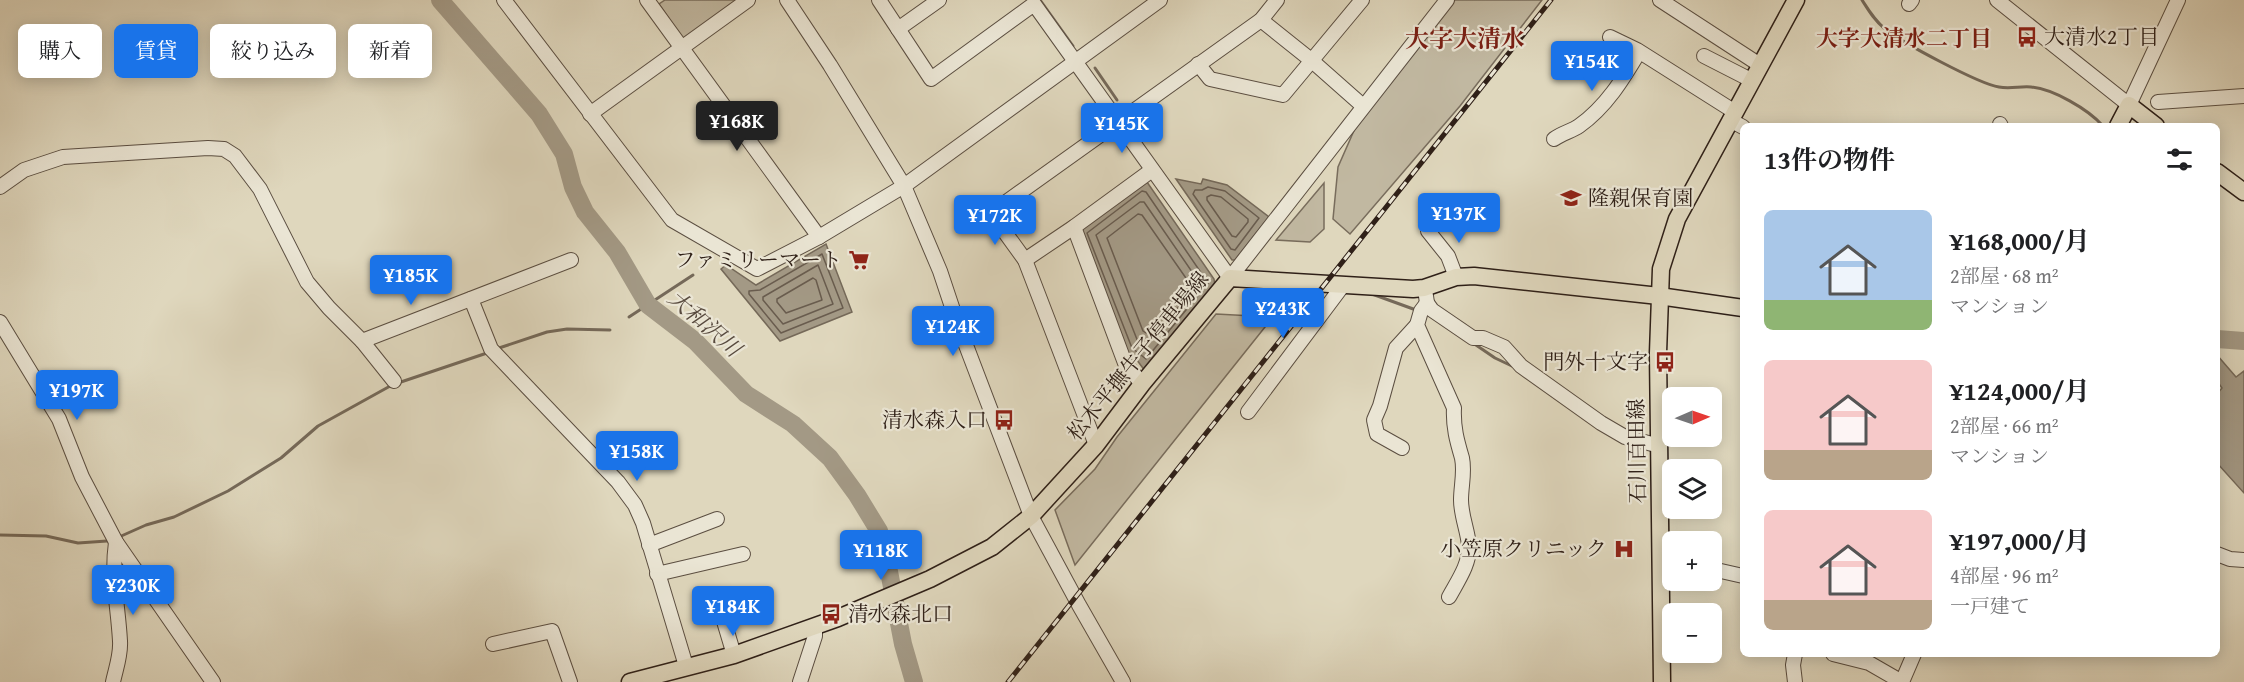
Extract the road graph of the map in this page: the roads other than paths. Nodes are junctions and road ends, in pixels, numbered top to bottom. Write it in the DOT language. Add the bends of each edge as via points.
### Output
graph roads {
  1 [pos="504,0"];
  2 [pos="647,0"];
  3 [pos="748,0"];
  4 [pos="787,0"];
  5 [pos="879,0"];
  6 [pos="939,0"];
  7 [pos="1160,0"];
  8 [pos="1277,0"];
  9 [pos="1362,0"];
  10 [pos="1446,0"];
  11 [pos="1660,0"];
  12 [pos="1796,0"];
  13 [pos="1997,0"];
  14 [pos="2178,0"];
  15 [pos="1261,20"];
  16 [pos="898,29"];
  17 [pos="1610,37"];
  18 [pos="681,48"];
  19 [pos="1639,52"];
  20 [pos="1704,56"];
  21 [pos="1311,60"];
  22 [pos="1076,61"];
  23 [pos="1198,64"];
  24 [pos="1760,65"];
  25 [pos="1751,80"];
  26 [pos="2244,96"];
  27 [pos="2158,102"];
  28 [pos="2129,105"];
  29 [pos="1363,106"];
  30 [pos="590,114"];
  31 [pos="1736,120"];
  32 [pos="1119,121"];
  33 [pos="2120,123"];
  34 [pos="2152,123"];
  35 [pos="1554,139"];
  36 [pos="1152,170"];
  37 [pos="2220,174"];
  38 [pos="904,186"];
  39 [pos="0,187"];
  40 [pos="2244,192"];
  41 [pos="1074,227"];
  42 [pos="1428,231"];
  43 [pos="819,237"];
  44 [pos="571,260"];
  45 [pos="1025,260"];
  46 [pos="1456,277"];
  47 [pos="1230,278"];
  48 [pos="1344,284"];
  49 [pos="1426,296"];
  50 [pos="1659,296"];
  51 [pos="471,299"];
  52 [pos="1721,306"];
  53 [pos="1740,308"];
  54 [pos="1740,317"];
  55 [pos="0,322"];
  56 [pos="1417,325"];
  57 [pos="362,341"];
  58 [pos="394,381"];
  59 [pos="1142,384"];
  60 [pos="1248,412"];
  61 [pos="1096,445"];
  62 [pos="1660,446"];
  63 [pos="1402,448"];
  64 [pos="1031,516"];
  65 [pos="717,519"];
  66 [pos="1665,531"];
  67 [pos="116,543"];
  68 [pos="649,545"];
  69 [pos="743,554"];
  70 [pos="2220,555"];
  71 [pos="2244,560"];
  72 [pos="1722,571"];
  73 [pos="657,574"];
  74 [pos="1740,575"];
  75 [pos="1666,591"];
  76 [pos="1449,597"];
  77 [pos="720,608"];
  78 [pos="815,627"];
  79 [pos="493,644"];
  80 [pos="734,655"];
  81 [pos="1794,657"];
  82 [pos="1845,657"];
  83 [pos="1913,657"];
  84 [pos="686,666"];
  85 [pos="113,682"];
  86 [pos="213,682"];
  87 [pos="570,682"];
  88 [pos="630,682"];
  89 [pos="800,682"];
  90 [pos="1123,682"];
  91 [pos="1662,682"];
  92 [pos="1795,682"];
  93 [pos="1902,682"];
  1 -- 30 [label="street"];
  2 -- 18 [label="street"];
  3 -- 18 [label="street"];
  4 -- 38 [label="street"];
  5 -- 16 [label="street"];
  6 -- 16 [label="street"];
  7 -- 22 [label="street"];
  8 -- 15 [label="street"];
  9 -- 21 [label="street"];
  10 -- 29 [label="street"];
  11 -- 24 [label="street" via="1676,5"];
  12 -- 24 [label="main road, 石川百田線"];
  13 -- 28 [label="street"];
  14 -- 28 [label="street"];
  15 -- 21 [label="street"];
  15 -- 23 [label="street"];
  16 -- 22 [label="street" via="931,79 1034,4"];
  17 -- 19 [label="street"];
  18 -- 30 [label="street"];
  18 -- 43 [label="street"];
  19 -- 31 [label="street"];
  19 -- 35 [label="street" via="1618,87 1589,118"];
  20 -- 25 [label="street"];
  21 -- 23 [label="street" via="1283,95 1210,79"];
  21 -- 29 [label="street"];
  22 -- 32 [label="street"];
  22 -- 38 [label="street"];
  23 -- 32 [label="street"];
  24 -- 25 [label="main road, 石川百田線"];
  25 -- 31 [label="main road, 石川百田線"];
  26 -- 27 [label="street"];
  28 -- 33 [label="main road"];
  28 -- 34 [label="main road"];
  29 -- 47 [label="street"];
  30 -- 43 [label="street" via="672,220 757,269"];
  31 -- 50 [label="main road, 石川百田線" via="1677,219 1663,261"];
  32 -- 36 [label="street"];
  32 -- 45 [label="street" via="991,213"];
  36 -- 41 [label="street"];
  36 -- 47 [label="street"];
  37 -- 40 [label="main road"];
  38 -- 43 [label="street"];
  38 -- 64 [label="street" via="940,271"];
  39 -- 57 [label="street" via="24,170 63,157 224,149 235,156 260,189 307,282"];
  41 -- 45 [label="street"];
  41 -- 59 [label="street" via="1125,363"];
  42 -- 46 [label="street" via="1448,256"];
  44 -- 51 [label="street"];
  45 -- 61 [label="street"];
  46 -- 49 [label="main road, 松木平撫牛子停車場線"];
  46 -- 50 [label="main road, 松木平撫牛子停車場線"];
  47 -- 48 [label="main road, 松木平撫牛子停車場線"];
  47 -- 59 [label="main road, 松木平撫牛子停車場線"];
  48 -- 49 [label="main road, 松木平撫牛子停車場線"];
  48 -- 60 [label="street"];
  49 -- 56 [label="street"];
  49 -- 62 [label="street" via="1432,310 1473,338 1504,347 1521,366 1601,423 1625,437"];
  50 -- 52 [label="main road, 松木平撫牛子停車場線"];
  50 -- 62 [label="main road, 石川百田線"];
  51 -- 57 [label="street"];
  51 -- 68 [label="street" via="493,351 618,482 635,505"];
  52 -- 53 [label="main road, 松木平撫牛子停車場線"];
  52 -- 54 [label="street"];
  55 -- 67 [label="street" via="59,418 82,477"];
  56 -- 63 [label="street" via="1396,348 1374,420 1377,434"];
  56 -- 76 [label="street" via="1454,408 1456,441 1462,460 1461,499 1468,558"];
  57 -- 58 [label="street"];
  59 -- 61 [label="main road, 松木平撫牛子停車場線"];
  61 -- 64 [label="main road, 松木平撫牛子停車場線"];
  62 -- 66 [label="main road, 石川百田線"];
  64 -- 78 [label="main road, 松木平撫牛子停車場線" via="992,547 930,579"];
  64 -- 90 [label="street"];
  65 -- 68 [label="street"];
  67 -- 85 [label="street" via="114,589 120,641"];
  67 -- 86 [label="street"];
  68 -- 73 [label="street"];
  69 -- 73 [label="street"];
  70 -- 71 [label="street"];
  72 -- 74 [label="street"];
  73 -- 84 [label="street"];
  75 -- 91 [label="main road, 石川百田線"];
  77 -- 80 [label="street"];
  78 -- 80 [label="main road"];
  78 -- 89 [label="street"];
  79 -- 87 [label="street" via="508,636 552,632"];
  80 -- 84 [label="main road"];
  81 -- 92 [label="street"];
  82 -- 93 [label="street" via="1869,663"];
  83 -- 93 [label="street"];
  84 -- 88 [label="main road"];
}
